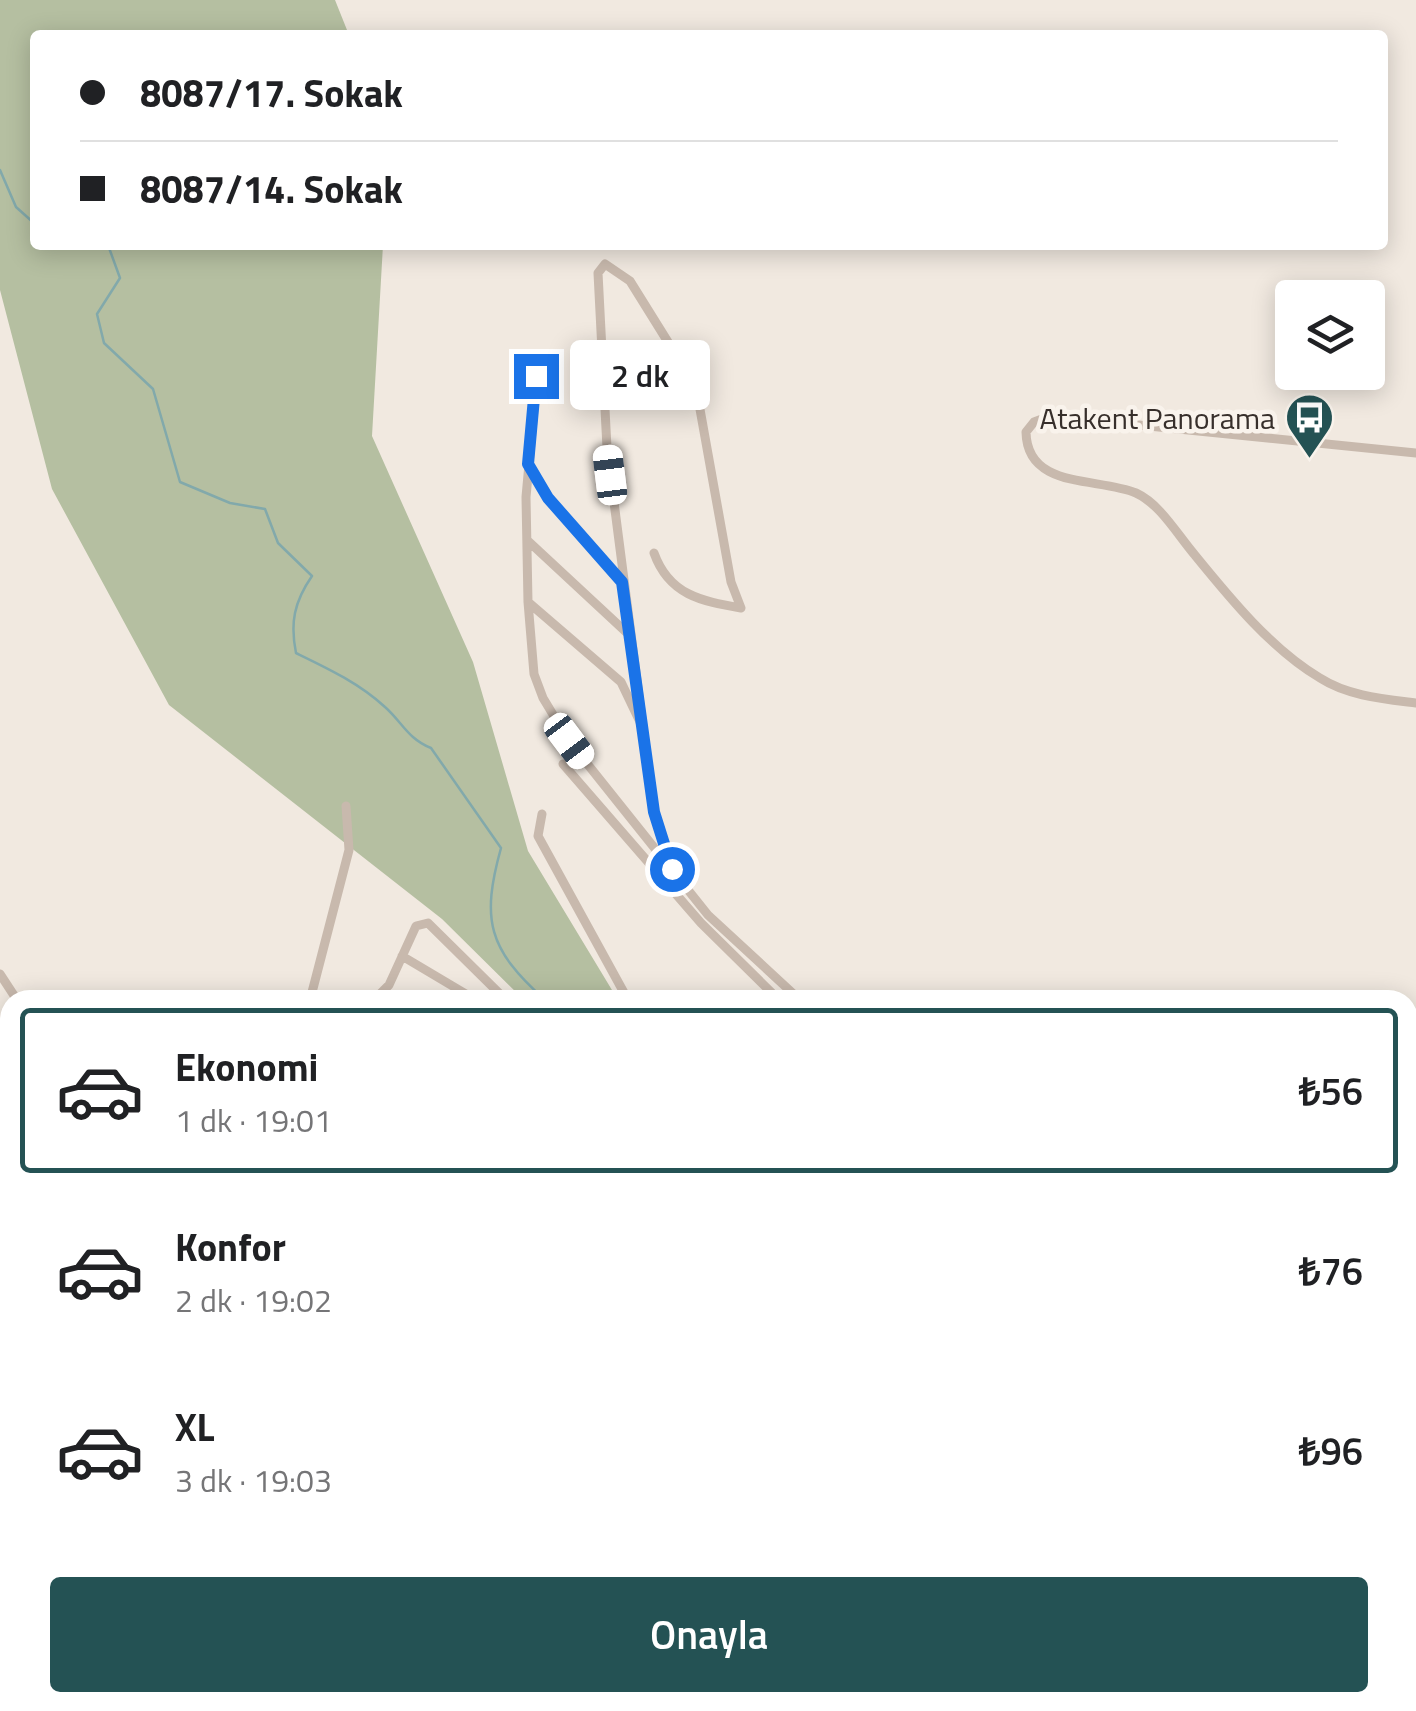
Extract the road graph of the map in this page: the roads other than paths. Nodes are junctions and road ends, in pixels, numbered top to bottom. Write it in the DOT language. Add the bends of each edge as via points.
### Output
graph roads {
  1 [pos="536,376"];
  2 [pos="1416,453"];
  3 [pos="528,464"];
  4 [pos="527,540"];
  5 [pos="654,553"];
  6 [pos="622,582"];
  7 [pos="528,602"];
  8 [pos="628,634"];
  9 [pos="1416,703"];
  10 [pos="644,728"];
  11 [pos="563,764"];
  12 [pos="346,806"];
  13 [pos="542,814"];
  14 [pos="672,869"];
  15 [pos="402,956"];
  16 [pos="313,990"];
  17 [pos="385,990"];
  18 [pos="459,990"];
  19 [pos="496,990"];
  20 [pos="623,990"];
  21 [pos="769,990"];
  22 [pos="789,990"];
  1 -- 3 [label="street"];
  2 -- 9 [label="street" via="1050,416 1026,432 1026,446 1044,467 1069,480 1136,493 1156,507 1224,592 1318,678"];
  3 -- 4 [label="street"];
  3 -- 6 [label="street" via="548,498"];
  4 -- 7 [label="street"];
  4 -- 8 [label="street"];
  5 -- 6 [label="street" via="661,573 679,590 741,608 696,387 630,281 604,264 598,274 606,448"];
  6 -- 8 [label="street"];
  7 -- 10 [label="street" via="621,682"];
  7 -- 14 [label="street" via="534,674 550,713"];
  8 -- 10 [label="street"];
  10 -- 14 [label="street" via="654,812"];
  11 -- 21 [label="street" via="700,923"];
  12 -- 16 [label="street" via="349,850"];
  13 -- 20 [label="street" via="538,836"];
  14 -- 22 [label="street" via="708,915"];
  15 -- 17 [label="street"];
  15 -- 18 [label="street"];
  15 -- 19 [label="street" via="416,926 428,923"];
}
